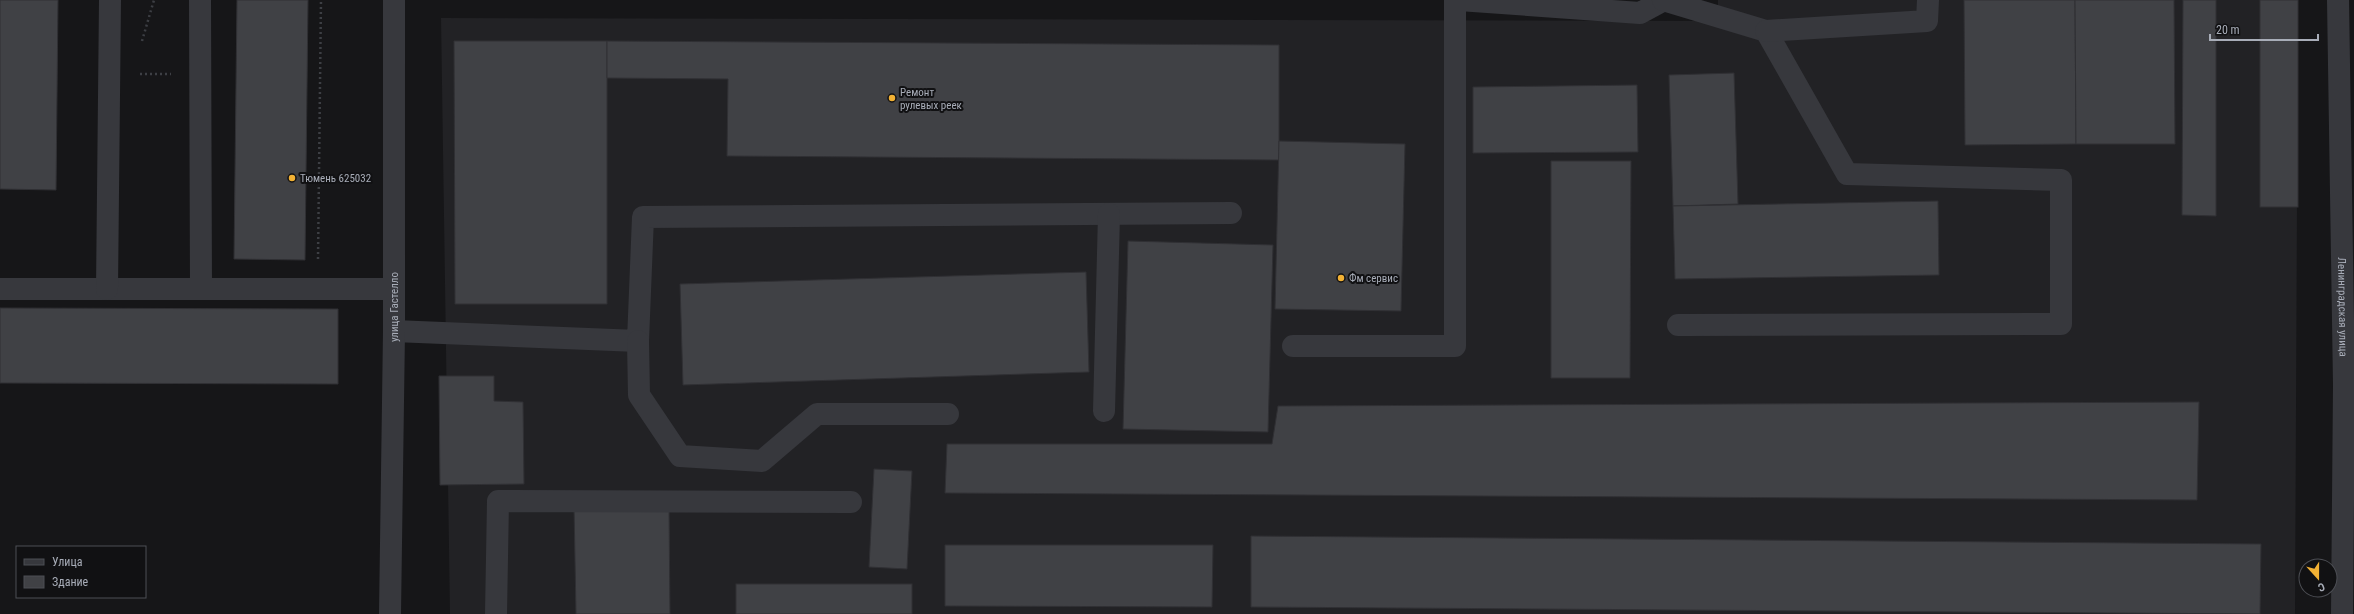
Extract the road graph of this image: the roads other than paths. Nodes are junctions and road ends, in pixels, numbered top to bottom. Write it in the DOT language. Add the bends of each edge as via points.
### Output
graph roads {
  1 [pos="110,0"];
  2 [pos="200,0"];
  3 [pos="394,0"];
  4 [pos="1455,0"];
  5 [pos="1460,0"];
  6 [pos="1664,0"];
  7 [pos="1928,0"];
  8 [pos="2338,0"];
  9 [pos="1766,31"];
  10 [pos="1231,213"];
  11 [pos="1109,214"];
  12 [pos="0,289"];
  13 [pos="107,289"];
  14 [pos="201,289"];
  15 [pos="393,289"];
  16 [pos="1678,325"];
  17 [pos="394,331"];
  18 [pos="638,341"];
  19 [pos="1293,346"];
  20 [pos="2349,385"];
  21 [pos="1104,411"];
  22 [pos="948,414"];
  23 [pos="851,502"];
  24 [pos="390,614"];
  25 [pos="496,614"];
  26 [pos="2342,614"];
  1 -- 13 [label="street"];
  2 -- 14 [label="street"];
  3 -- 15 [label="street, улица Гастелло"];
  4 -- 19 [label="street" via="1455,346"];
  5 -- 6 [label="street" via="1640,12"];
  6 -- 9 [label="street"];
  7 -- 9 [label="street" via="1927,21"];
  8 -- 20 [label="street, Ленинградская улица"];
  9 -- 16 [label="street" via="1848,174 2061,180 2061,324"];
  10 -- 11 [label="street"];
  11 -- 18 [label="street" via="643,217"];
  11 -- 21 [label="street"];
  12 -- 13 [label="street"];
  13 -- 14 [label="street"];
  14 -- 15 [label="street"];
  15 -- 17 [label="street, улица Гастелло"];
  17 -- 18 [label="street"];
  17 -- 24 [label="street, улица Гастелло"];
  18 -- 22 [label="street" via="639,395 680,456 762,461 817,414"];
  20 -- 26 [label="street, Ленинградская улица"];
  23 -- 25 [label="street" via="498,501"];
}
